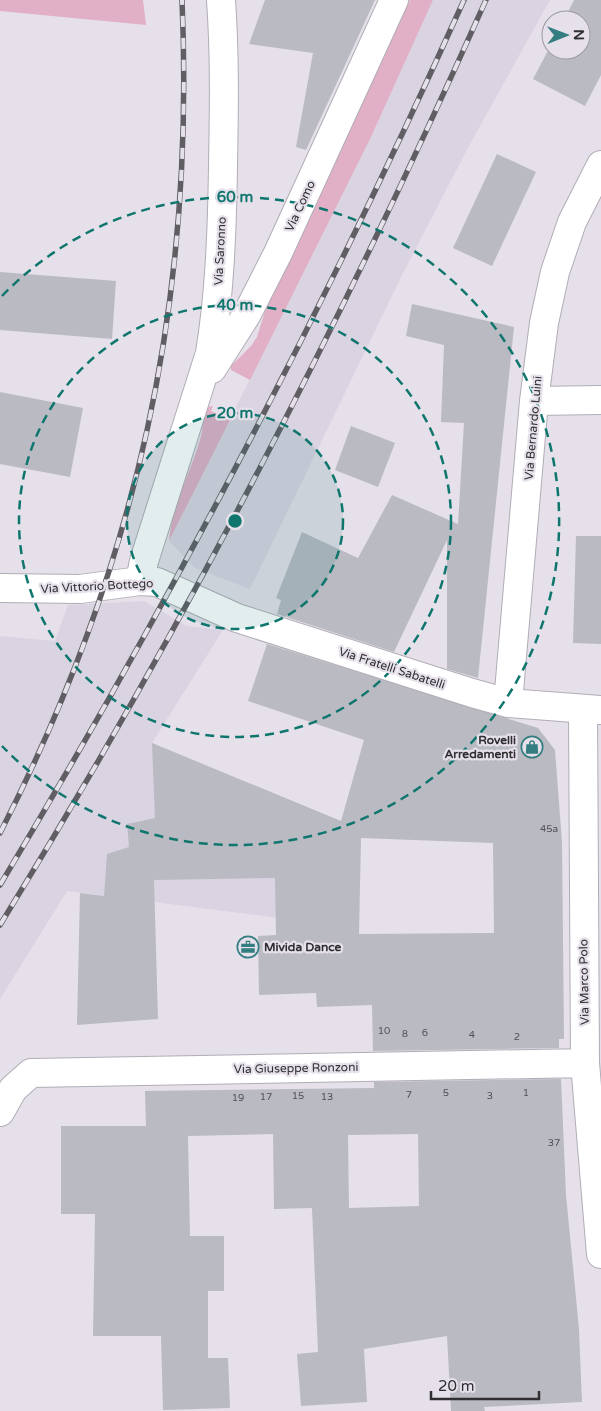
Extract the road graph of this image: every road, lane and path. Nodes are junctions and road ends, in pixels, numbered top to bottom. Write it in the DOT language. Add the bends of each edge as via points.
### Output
graph roads {
  1 [pos="221,0"];
  2 [pos="394,0"];
  3 [pos="601,165"];
  4 [pos="601,400"];
  5 [pos="534,401"];
  6 [pos="194,406"];
  7 [pos="140,581"];
  8 [pos="0,588"];
  9 [pos="191,596"];
  10 [pos="508,703"];
  11 [pos="592,710"];
  12 [pos="585,1063"];
  13 [pos="6,1100"];
  14 [pos="601,1254"];
  1 -- 6 [label="street, Via Saronno" via="224,121 219,287 210,352"];
  2 -- 6 [label="street, Via Como" via="278,253 247,314 208,375"];
  3 -- 5 [label="street, Via Bernardo Luini" via="572,222 555,272 544,323"];
  4 -- 5 [label="street"];
  5 -- 10 [label="street, Via Bernardo Luini"];
  6 -- 7 [label="street, Via Saronno"];
  7 -- 8 [label="street, Via Vittorio Bottego" via="80,589"];
  7 -- 9 [label="street, Via Vittorio Bottego" via="157,582"];
  9 -- 10 [label="street, Via Fratelli Sabatelli" via="237,618"];
  10 -- 11 [label="street, Via Fratelli Sabatelli"];
  11 -- 12 [label="street, Via Marco Polo"];
  12 -- 13 [label="street, Via Giuseppe Ronzoni" via="31,1073"];
  12 -- 14 [label="street, Via Marco Polo"];
}
